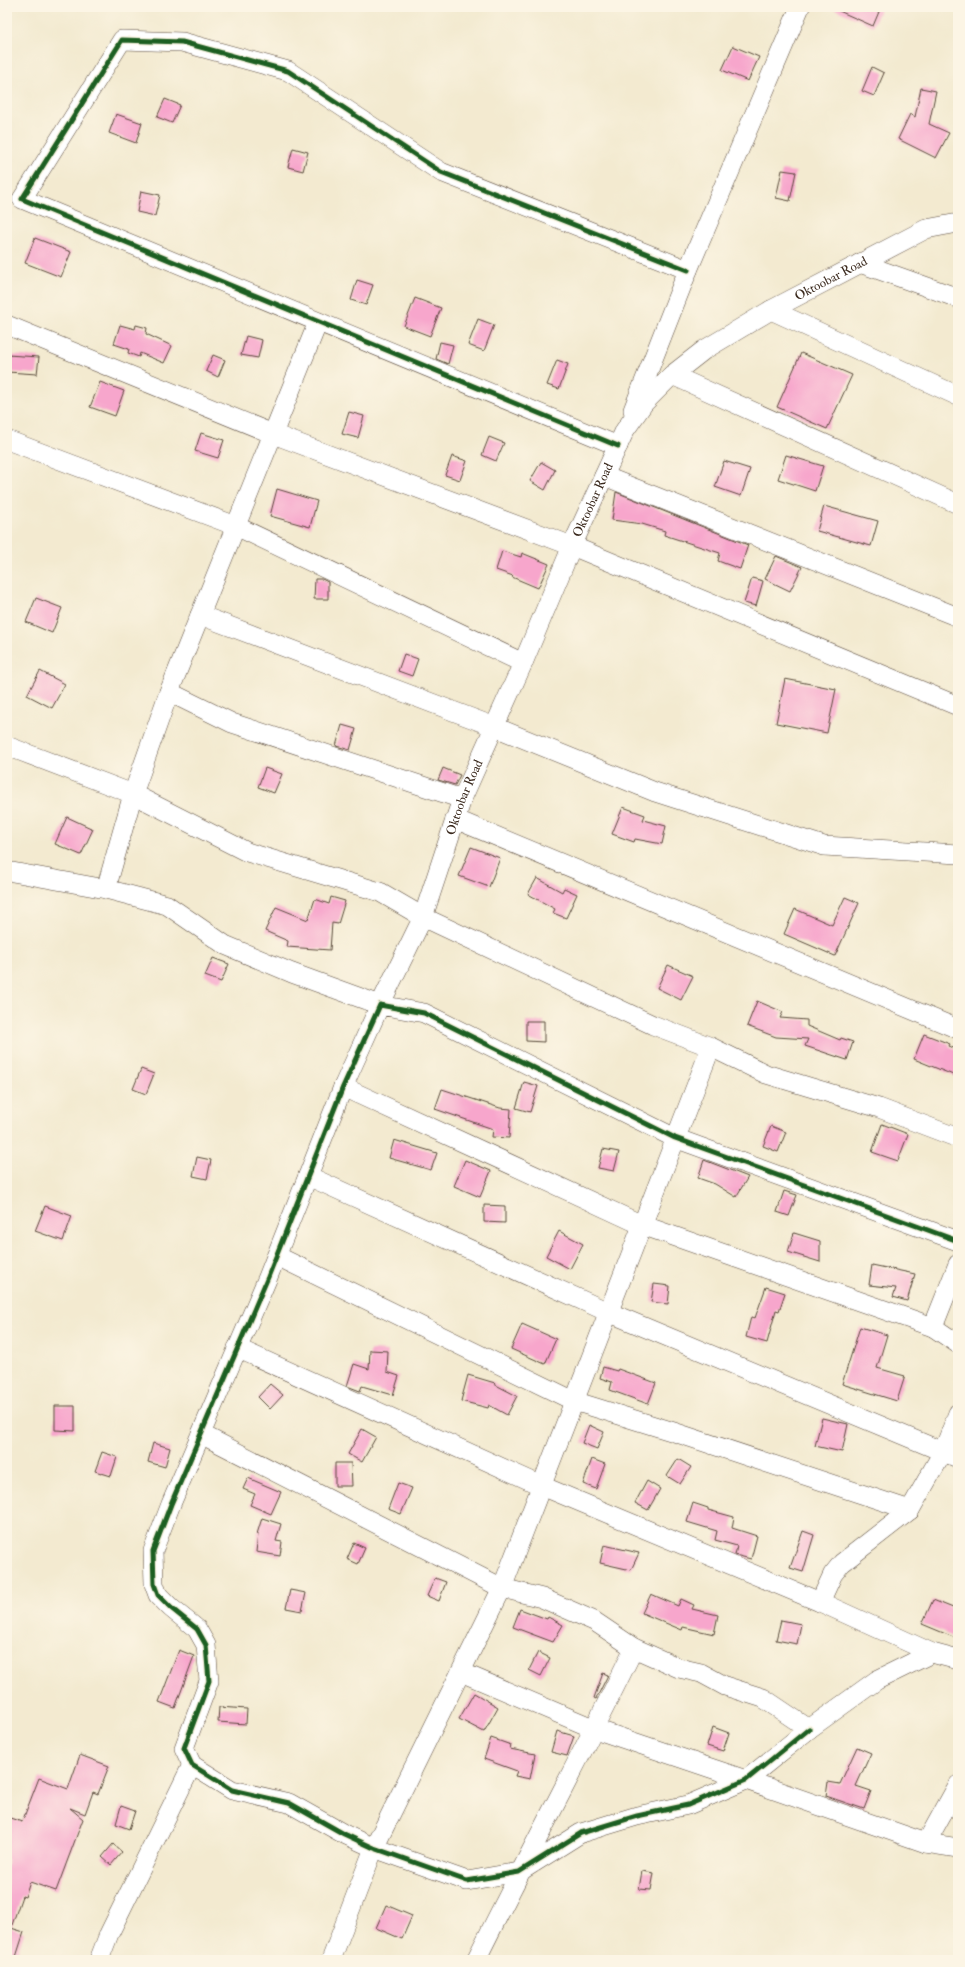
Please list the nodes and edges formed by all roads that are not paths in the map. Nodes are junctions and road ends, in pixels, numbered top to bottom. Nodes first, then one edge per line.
1 (800, 7) edge
2 (958, 223) edge
3 (860, 263) junction
4 (688, 270) junction
5 (958, 298) edge
6 (771, 310) junction
7 (318, 322) junction
8 (7, 325) edge
9 (672, 376) junction
10 (958, 396) edge
11 (273, 434) junction
12 (621, 438) junction
13 (7, 440) edge
14 (604, 476) junction
15 (958, 504) edge
16 (236, 526) junction
17 (572, 546) junction
18 (200, 615) junction
19 (958, 618) edge
20 (523, 663) junction
21 (169, 692) junction
22 (958, 706) edge
23 (495, 727) junction
24 (7, 746) edge
25 (132, 794) junction
26 (462, 799) junction
27 (455, 819) junction
28 (958, 854) edge
29 (7, 872) edge
30 (106, 889) junction
31 (423, 917) junction
32 (380, 1005) junction
33 (958, 1029) edge
34 (711, 1047) junction
35 (343, 1087) junction
36 (675, 1138) junction
37 (958, 1138) edge
38 (308, 1176) junction
39 (642, 1225) junction
40 (958, 1241) edge
41 (277, 1256) junction
42 (958, 1264) edge
43 (608, 1312) junction
44 (933, 1327) junction
45 (958, 1344) edge
46 (237, 1348) junction
47 (574, 1401) junction
48 (958, 1413) edge
49 (201, 1434) junction
50 (951, 1455) edge
51 (542, 1486) junction
52 (910, 1510) junction
53 (502, 1588) junction
54 (820, 1602) junction
55 (634, 1648) junction
56 (932, 1653) junction
57 (958, 1660) edge
58 (462, 1672) junction
59 (595, 1729) junction
60 (809, 1729) junction
61 (192, 1765) junction
62 (746, 1780) junction
63 (958, 1785) edge
64 (926, 1844) junction
65 (374, 1848) junction
66 (958, 1848) edge
67 (519, 1872) junction
68 (99, 1960) edge
69 (331, 1960) edge
70 (476, 1960) edge

1 - 4 street
2 - 3 street, Oktoobar Road
3 - 5 street
3 - 6 street, Oktoobar Road
4 - 7 street
4 - 12 street
6 - 9 street, Oktoobar Road
6 - 10 street
7 - 11 street
7 - 12 street
8 - 11 street
9 - 12 street, Oktoobar Road
9 - 15 street
11 - 16 street
11 - 17 street
12 - 14 street, Oktoobar Road
13 - 16 street
14 - 17 street, Oktoobar Road
14 - 19 street
16 - 18 street
16 - 20 street
17 - 20 street, Oktoobar Road
17 - 22 street
18 - 21 street
18 - 23 street
20 - 23 street, Oktoobar Road
21 - 25 street
21 - 26 street
23 - 26 street, Oktoobar Road
23 - 28 street
24 - 25 street
25 - 30 street
25 - 31 street
26 - 27 street, Oktoobar Road
27 - 31 street, Oktoobar Road
27 - 33 street
29 - 30 street
30 - 32 street
31 - 32 street, Oktoobar Road
31 - 34 street
32 - 35 street, Oktoobar Road
32 - 36 street
34 - 36 street
34 - 37 street
35 - 38 street, Oktoobar Road
35 - 39 street
36 - 39 street
36 - 40 street
38 - 41 street, Oktoobar Road
38 - 43 street
39 - 43 street
39 - 44 street
41 - 46 street, Oktoobar Road
41 - 47 street
42 - 44 street
43 - 47 street
43 - 50 street
44 - 45 street
46 - 49 street, Oktoobar Road
46 - 51 street
47 - 51 street
47 - 52 street
48 - 50 street
49 - 53 street
49 - 61 street, Oktoobar Road
50 - 52 street
51 - 53 street
51 - 54 street
52 - 54 street
53 - 55 street
53 - 58 street
54 - 56 street
55 - 59 street
55 - 60 street
56 - 57 street
56 - 60 street
58 - 59 street
58 - 65 street
59 - 62 street
59 - 67 street
60 - 62 street
61 - 65 street
61 - 68 street
62 - 64 street
62 - 67 street
63 - 64 street
64 - 66 street
65 - 67 street
65 - 69 street
67 - 70 street

